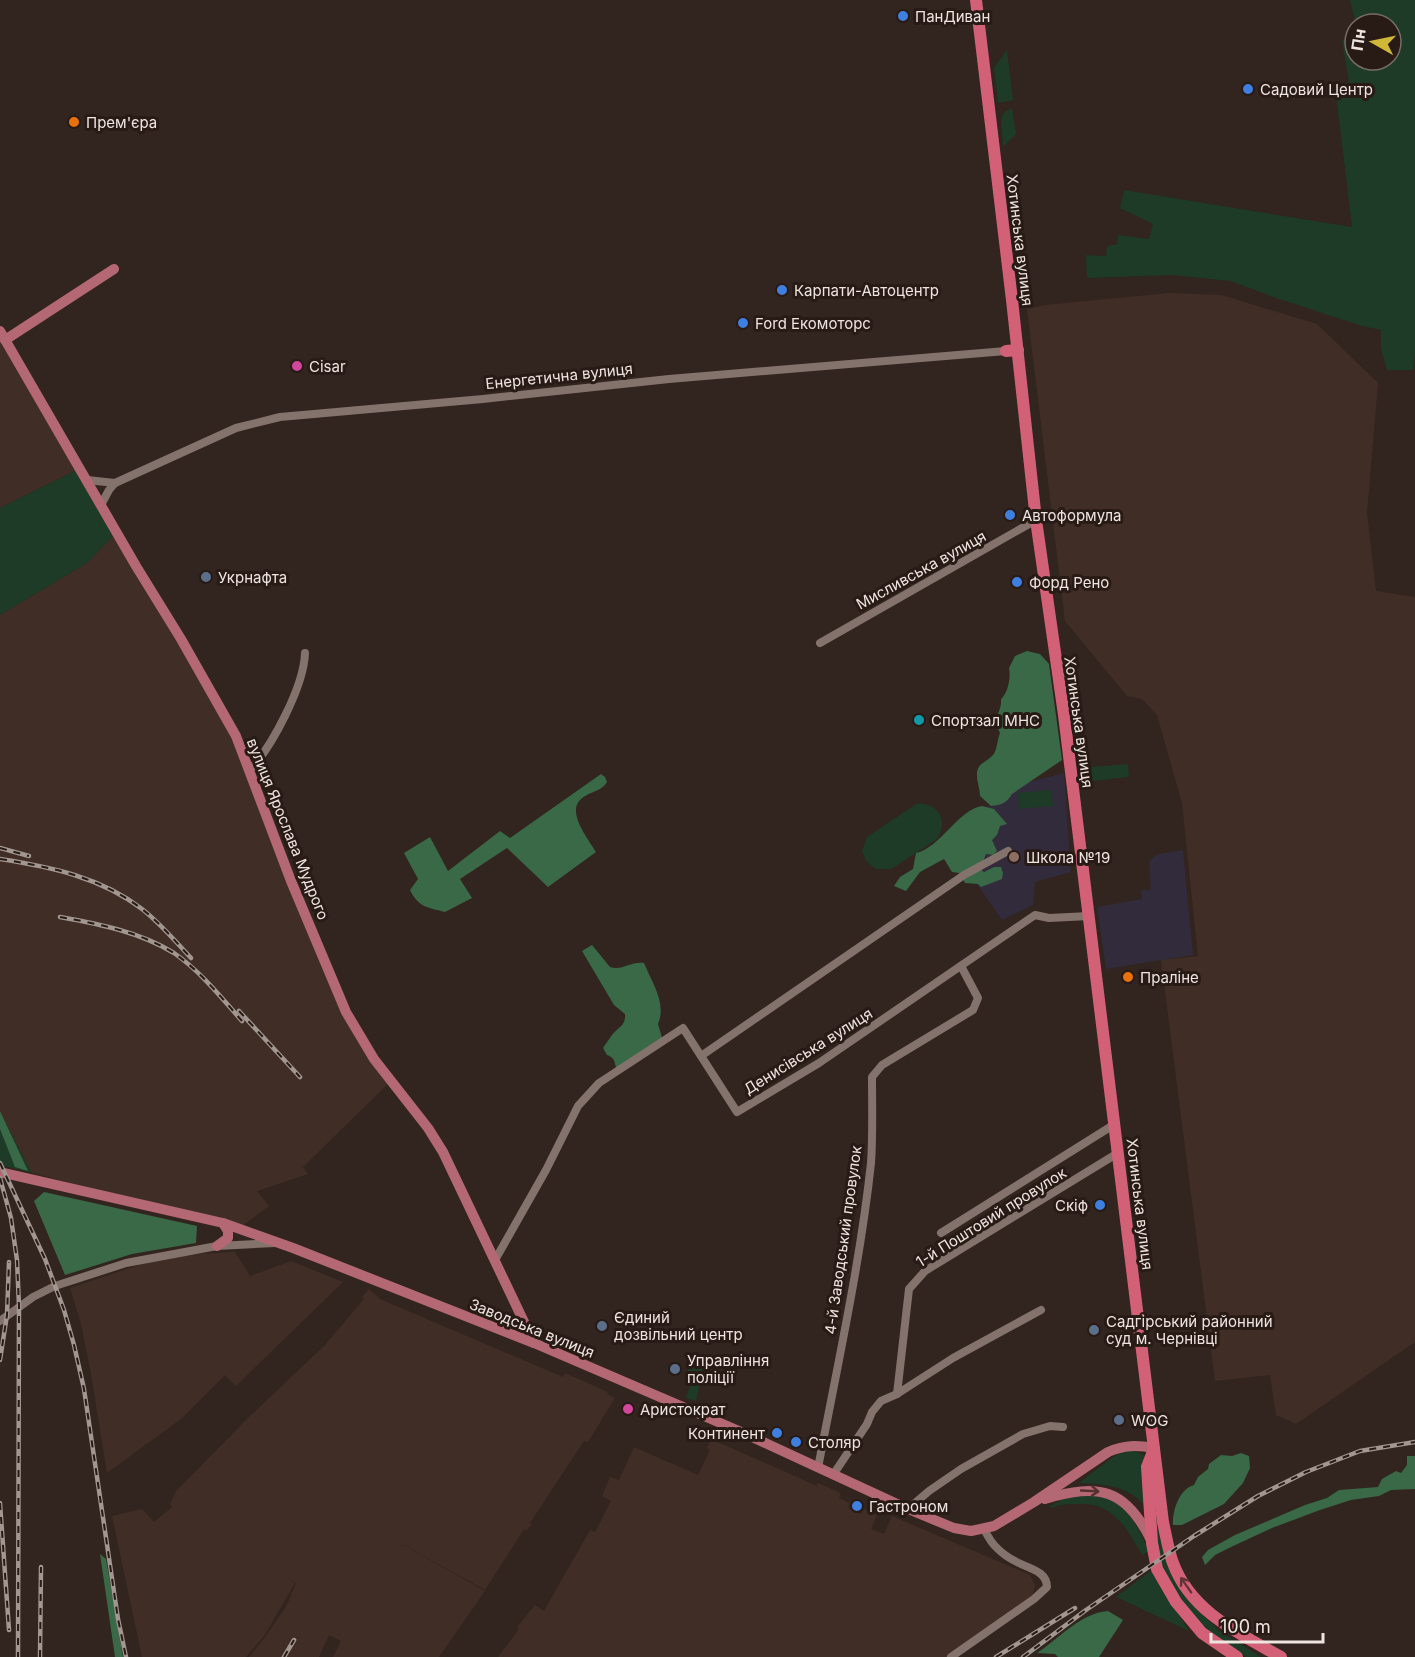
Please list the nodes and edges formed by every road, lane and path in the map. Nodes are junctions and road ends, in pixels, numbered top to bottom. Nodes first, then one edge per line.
1 (976, 0) edge
2 (114, 269) dead end
3 (3, 336) edge
4 (1012, 350) junction
5 (87, 480) junction
6 (115, 483) junction
7 (101, 505) junction
8 (1036, 520) junction
9 (820, 643) dead end
10 (305, 653) dead end
11 (249, 771) junction
12 (1008, 851) dead end
13 (1089, 916) junction
14 (961, 966) junction
15 (701, 1056) junction
16 (1115, 1124) junction
17 (1118, 1153) junction
18 (0, 1172) edge
19 (223, 1223) junction
20 (941, 1233) dead end
21 (280, 1243) junction
22 (217, 1246) junction
23 (495, 1260) junction
24 (1041, 1310) dead end
25 (0, 1321) edge
26 (534, 1343) junction
27 (897, 1394) junction
28 (1063, 1427) dead end
29 (1154, 1448) junction
30 (818, 1468) junction
31 (833, 1475) junction
32 (1034, 1502) junction
33 (908, 1509) junction
34 (984, 1529) junction
35 (1152, 1543) junction
36 (951, 1657) edge
37 (1238, 1657) edge
38 (1281, 1657) edge

1 - 4 highway, Хотинська вулиця
2 - 3 main road
3 - 5 main road, вулиця Ярослава Мудрого
4 - 6 street, Енергетична вулиця
4 - 8 highway, Хотинська вулиця
5 - 6 street
5 - 7 main road, вулиця Ярослава Мудрого
6 - 7 street
7 - 11 main road, вулиця Ярослава Мудрого
8 - 9 street, Мисливська вулиця
8 - 13 highway, Хотинська вулиця
10 - 11 street
11 - 23 main road, вулиця Ярослава Мудрого
12 - 15 street
13 - 14 street, Денисівська вулиця
13 - 16 highway, Хотинська вулиця
14 - 15 street, Денисівська вулиця
14 - 30 street, 4-й Заводський провулок
15 - 23 street, Денисівська вулиця
16 - 17 highway, Хотинська вулиця
16 - 20 street
17 - 27 street, 1-й Поштовий провулок
17 - 29 highway, Хотинська вулиця
18 - 19 main road, Заводська вулиця
19 - 21 main road, Заводська вулиця
19 - 22 main road
21 - 22 street
21 - 26 main road, Заводська вулиця
22 - 25 street
23 - 26 main road, вулиця Ярослава Мудрого
24 - 27 street
26 - 30 main road, Заводська вулиця
27 - 31 street
28 - 33 street
29 - 32 main road, Заводська вулиця
29 - 35 highway, Хотинська вулиця
38 -> 29 highway, Хотинська вулиця
30 - 31 main road, Заводська вулиця
31 - 33 main road, Заводська вулиця
32 - 34 main road, Заводська вулиця
32 -> 35 main road, Заводська вулиця
33 - 34 main road, Заводська вулиця
34 - 36 street
35 - 37 highway, Заводська вулиця

